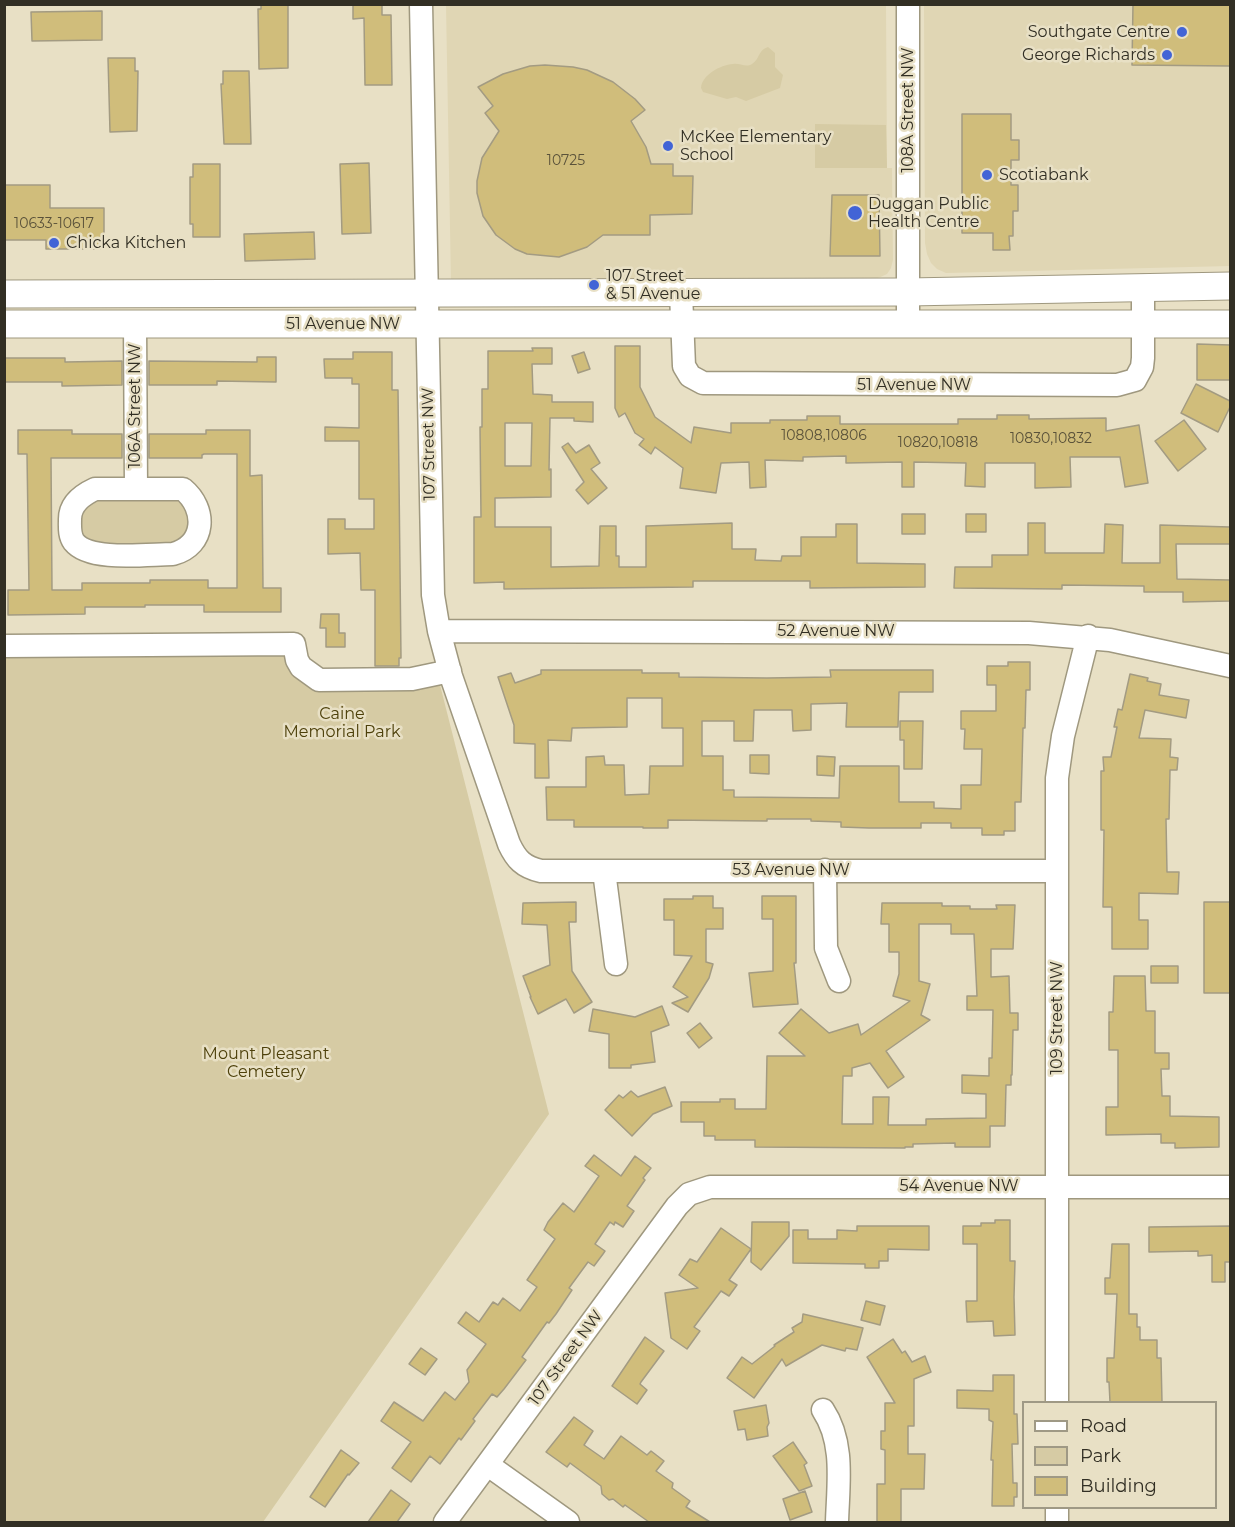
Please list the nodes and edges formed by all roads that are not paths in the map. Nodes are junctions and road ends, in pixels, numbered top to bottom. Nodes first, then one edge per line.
1 (420, 4) edge
2 (908, 4) edge
3 (1143, 286) junction
4 (1230, 286) edge
5 (681, 292) junction
6 (908, 292) junction
7 (427, 293) junction
8 (4, 294) edge
9 (4, 324) edge
10 (135, 324) junction
11 (427, 324) junction
12 (682, 324) junction
13 (908, 324) junction
14 (1143, 324) junction
15 (1230, 324) edge
16 (136, 489) junction
17 (439, 631) junction
18 (1088, 636) junction
19 (4, 646) edge
20 (1230, 666) edge
21 (450, 671) junction
22 (525, 867) joint
23 (825, 870) junction
24 (603, 871) junction
25 (1057, 871) junction
26 (616, 964) dead end
27 (839, 981) dead end
28 (1057, 1186) junction
29 (1230, 1187) edge
30 (689, 1194) joint
31 (1057, 1401) edge
32 (823, 1410) dead end
33 (488, 1465) junction
34 (445, 1522) edge
35 (568, 1522) edge
36 (837, 1522) edge

1 - 7 street, 107 Street NW
2 - 6 street, 108A Street NW
3 - 4 main road, 51 Avenue NW
3 - 6 main road, 51 Avenue NW
3 - 14 street, 51 Avenue NW
5 - 6 main road, 51 Avenue NW
5 - 7 main road, 51 Avenue NW
5 - 12 street, 51 Avenue NW
6 - 13 street, 108A Street NW
7 - 8 main road, 51 Avenue NW
7 - 11 street, 107 Street NW
9 - 10 main road, 51 Avenue NW
10 - 11 main road, 51 Avenue NW
10 - 16 street, 106A Street NW
11 - 12 main road, 51 Avenue NW
11 - 17 street, 107 Street NW
12 - 13 main road, 51 Avenue NW
12 - 14 street, 51 Avenue NW
13 - 14 main road, 51 Avenue NW
14 - 15 main road, 51 Avenue NW
16 - 16 street, 106A Street NW
17 - 18 street, 52 Avenue NW
17 - 21 street, 107 Street NW
18 - 20 street, 52 Avenue NW
18 - 25 street, 109 Street NW
19 - 21 street
21 - 22 street, 107 Street NW
22 - 24 street, 53 Avenue NW
23 - 24 street, 53 Avenue NW
23 - 25 street, 53 Avenue NW
23 - 27 street
24 - 26 street
25 - 28 street, 109 Street NW
28 - 29 street, 54 Avenue NW
28 - 30 street, 54 Avenue NW
28 - 31 street, 109 Street NW
30 - 33 street, 107 Street NW
32 - 36 street
33 - 34 street, 107 Street NW
33 - 35 street

